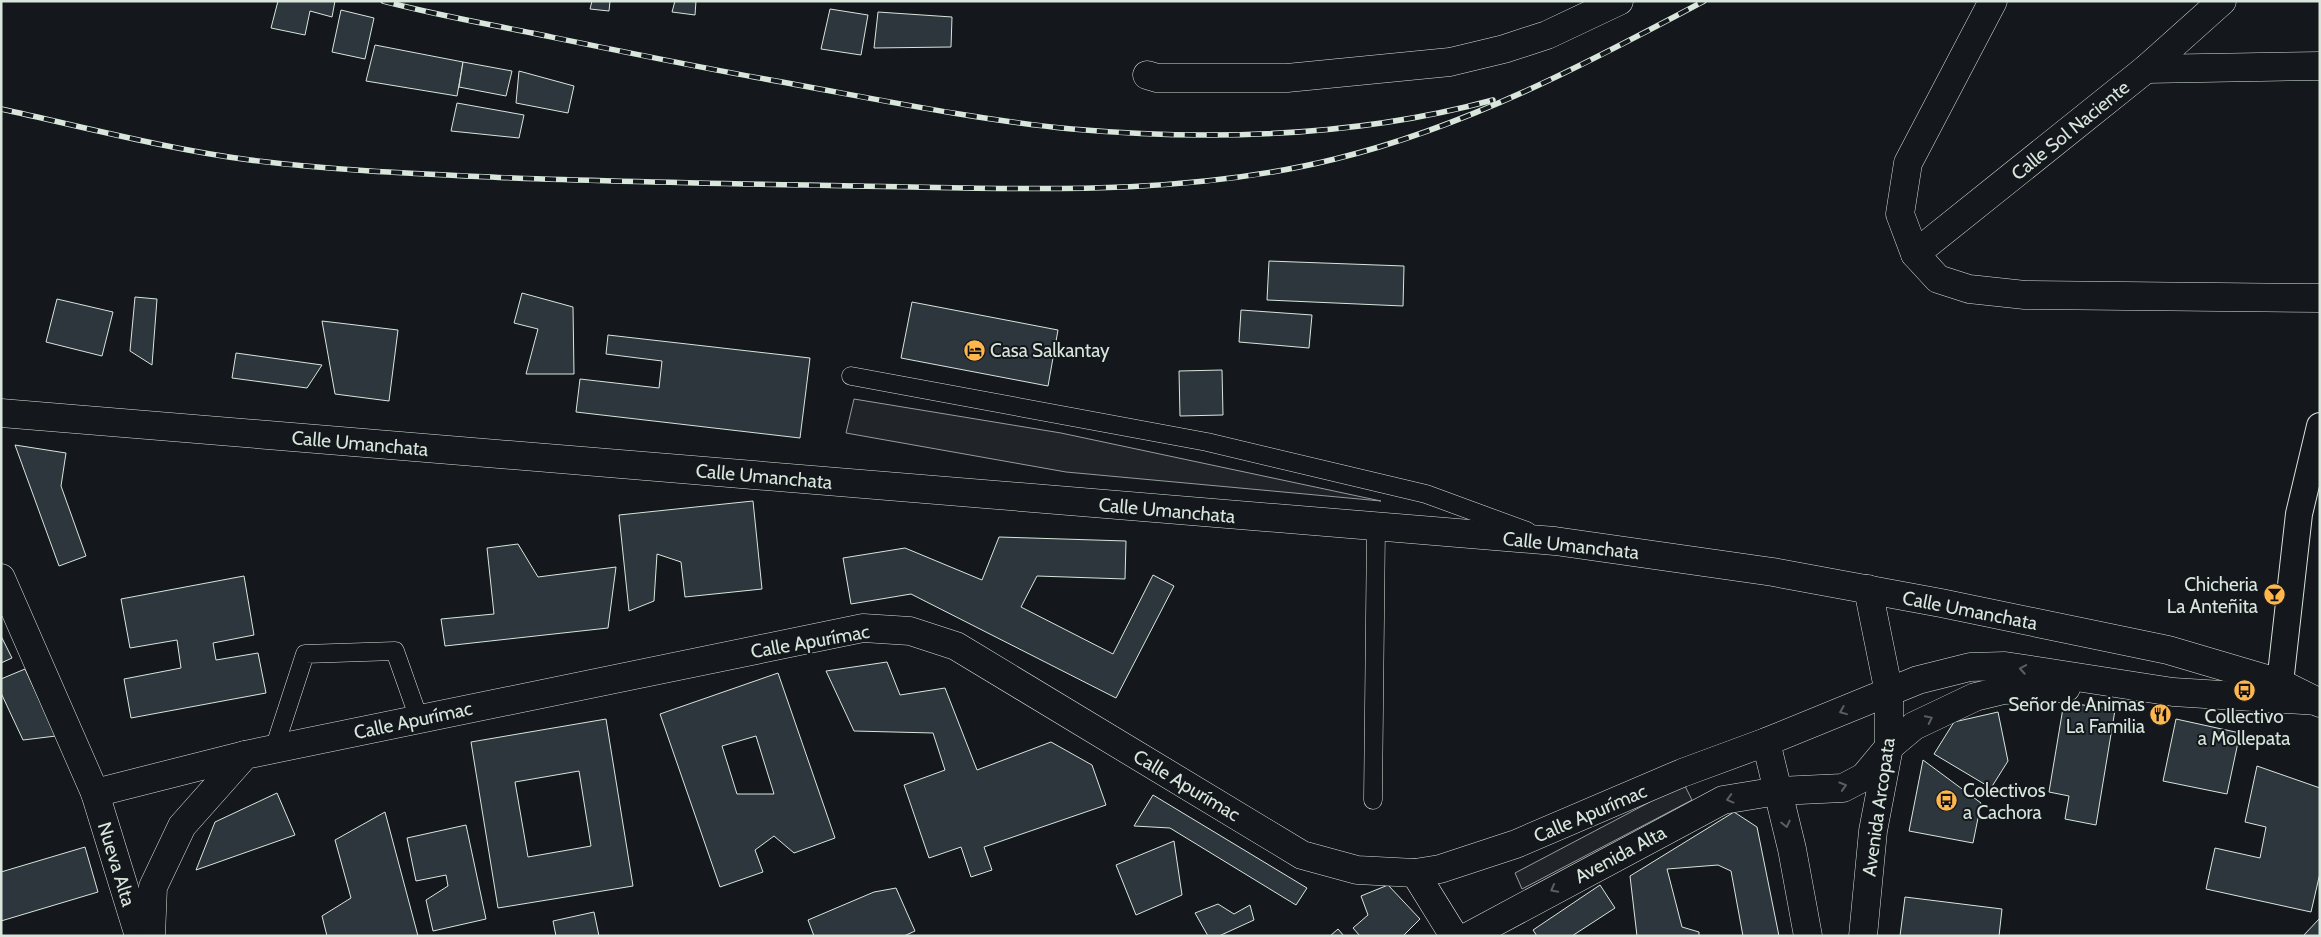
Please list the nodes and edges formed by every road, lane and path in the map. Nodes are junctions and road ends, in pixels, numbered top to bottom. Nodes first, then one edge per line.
1 (1619, 1) edge
2 (1993, 1) edge
3 (2222, 1) edge
4 (2320, 66) edge
5 (2146, 69) junction
6 (1147, 75) dead end
7 (1915, 254) junction
8 (2320, 298) edge
9 (851, 376) dead end
10 (1, 413) edge
11 (2320, 426) edge
12 (1376, 527) junction
13 (1555, 542) junction
14 (1868, 590) junction
15 (4, 594) edge
16 (2280, 683) junction
17 (2123, 685) junction
18 (1889, 693) junction
19 (2319, 702) edge
20 (419, 719) junction
21 (1766, 742) junction
22 (1889, 747) junction
23 (274, 749) junction
24 (245, 755) junction
25 (1778, 790) junction
26 (95, 793) junction
27 (1373, 800) dead end
28 (1415, 873) junction
29 (139, 936) edge
30 (151, 936) edge
31 (1454, 936) edge
32 (1469, 936) edge
33 (1808, 936) edge
34 (1863, 936) edge

1 - 6 street
2 - 7 street
3 - 5 street, Calle Sol Naciente
4 - 5 street
5 - 7 street, Calle Sol Naciente
7 - 8 street
9 - 13 lane
10 - 12 street, Calle Umanchata
11 - 16 street
12 - 13 street, Calle Umanchata
12 - 27 lane
13 - 14 street, Calle Umanchata
14 - 16 street, Calle Umanchata
14 - 18 street, Avenida Arcopata
15 - 26 street, Nueva Alta
16 - 19 street, Calle Umanchata
17 -> 18 street, Calle Apurímac
17 - 19 street, Calle Apurímac
22 -> 17 street, Calle Apurímac
18 -> 21 street, Calle Apurímac
18 - 22 street, Avenida Arcopata
20 - 23 street, Calle Apurímac
20 - 23 lane
20 - 28 street, Calle Apurímac
21 - 25 street
21 - 28 street, Calle Apurímac
25 -> 22 street, Avenida Alta
22 - 34 street, Avenida Arcopata
23 - 24 street, Calle Apurímac
24 - 26 street, Calle Apurímac
24 - 30 street
25 -> 32 street, Avenida Alta
25 -> 33 street
26 - 29 street, Nueva Alta
28 - 31 street

